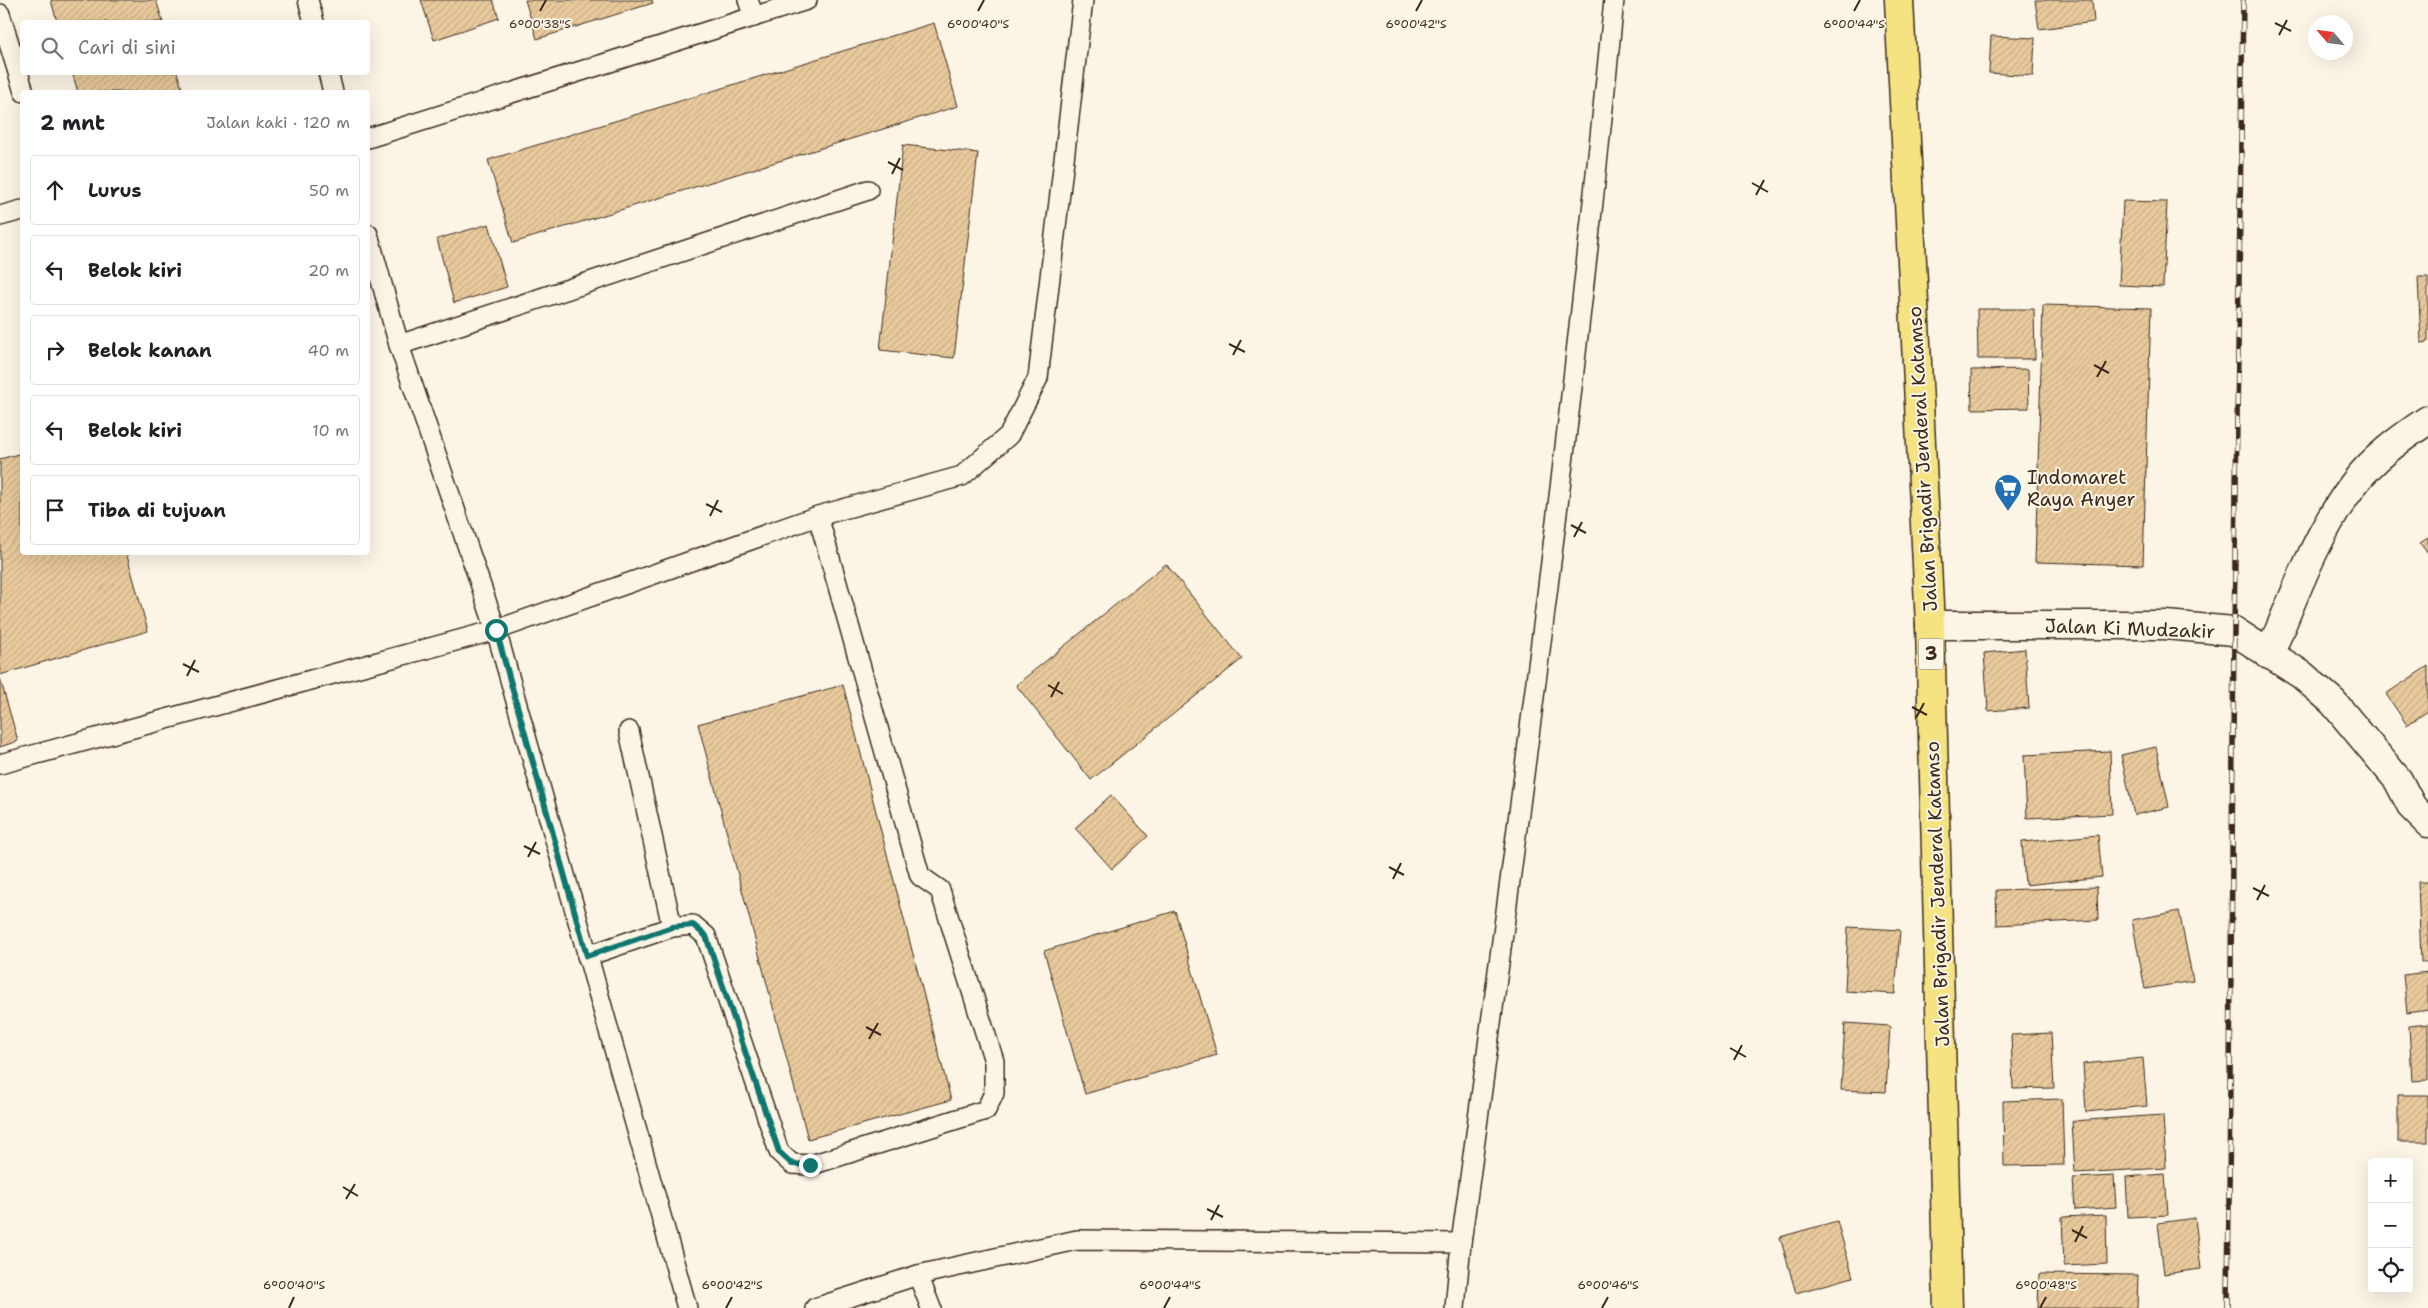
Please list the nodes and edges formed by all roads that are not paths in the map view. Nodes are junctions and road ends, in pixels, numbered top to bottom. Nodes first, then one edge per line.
1 (308, 0) edge
2 (807, 0) edge
3 (1083, 0) edge
4 (1614, 0) edge
5 (1899, 0) edge
6 (751, 8) edge
7 (0, 14) edge
8 (313, 20) edge
9 (329, 75) edge
10 (23, 90) edge
11 (332, 90) edge
12 (370, 137) edge
13 (868, 190) dead end
14 (20, 211) edge
15 (0, 216) edge
16 (370, 241) edge
17 (399, 345) junction
18 (2428, 420) edge
19 (818, 516) junction
20 (1930, 625) junction
21 (496, 630) junction
22 (2269, 655) junction
23 (629, 731) dead end
24 (0, 764) edge
25 (2428, 823) edge
26 (672, 927) junction
27 (587, 956) junction
28 (1461, 1243) junction
29 (918, 1275) junction
30 (687, 1308) edge
31 (815, 1308) edge
32 (931, 1308) edge
33 (1455, 1308) edge
34 (1948, 1308) edge

1 - 8 lane
2 - 6 lane
3 - 19 lane
4 - 28 lane
5 - 20 highway, Jalan Brigadir Jenderal Katamso / 3
6 - 12 lane
7 - 10 lane
9 - 11 lane
13 - 17 lane
14 - 15 lane
16 - 17 lane
17 - 21 lane
18 - 22 street
19 - 21 lane
19 - 26 lane
20 - 22 street, Jalan Ki Mudzakir
20 - 34 highway, Jalan Brigadir Jenderal Katamso / 3
21 - 24 lane
21 - 27 lane
22 - 25 street, Jalan Ki Mudzakir
23 - 26 lane
26 - 27 lane
27 - 30 lane
28 - 29 lane
28 - 33 lane
29 - 31 lane
29 - 32 lane

